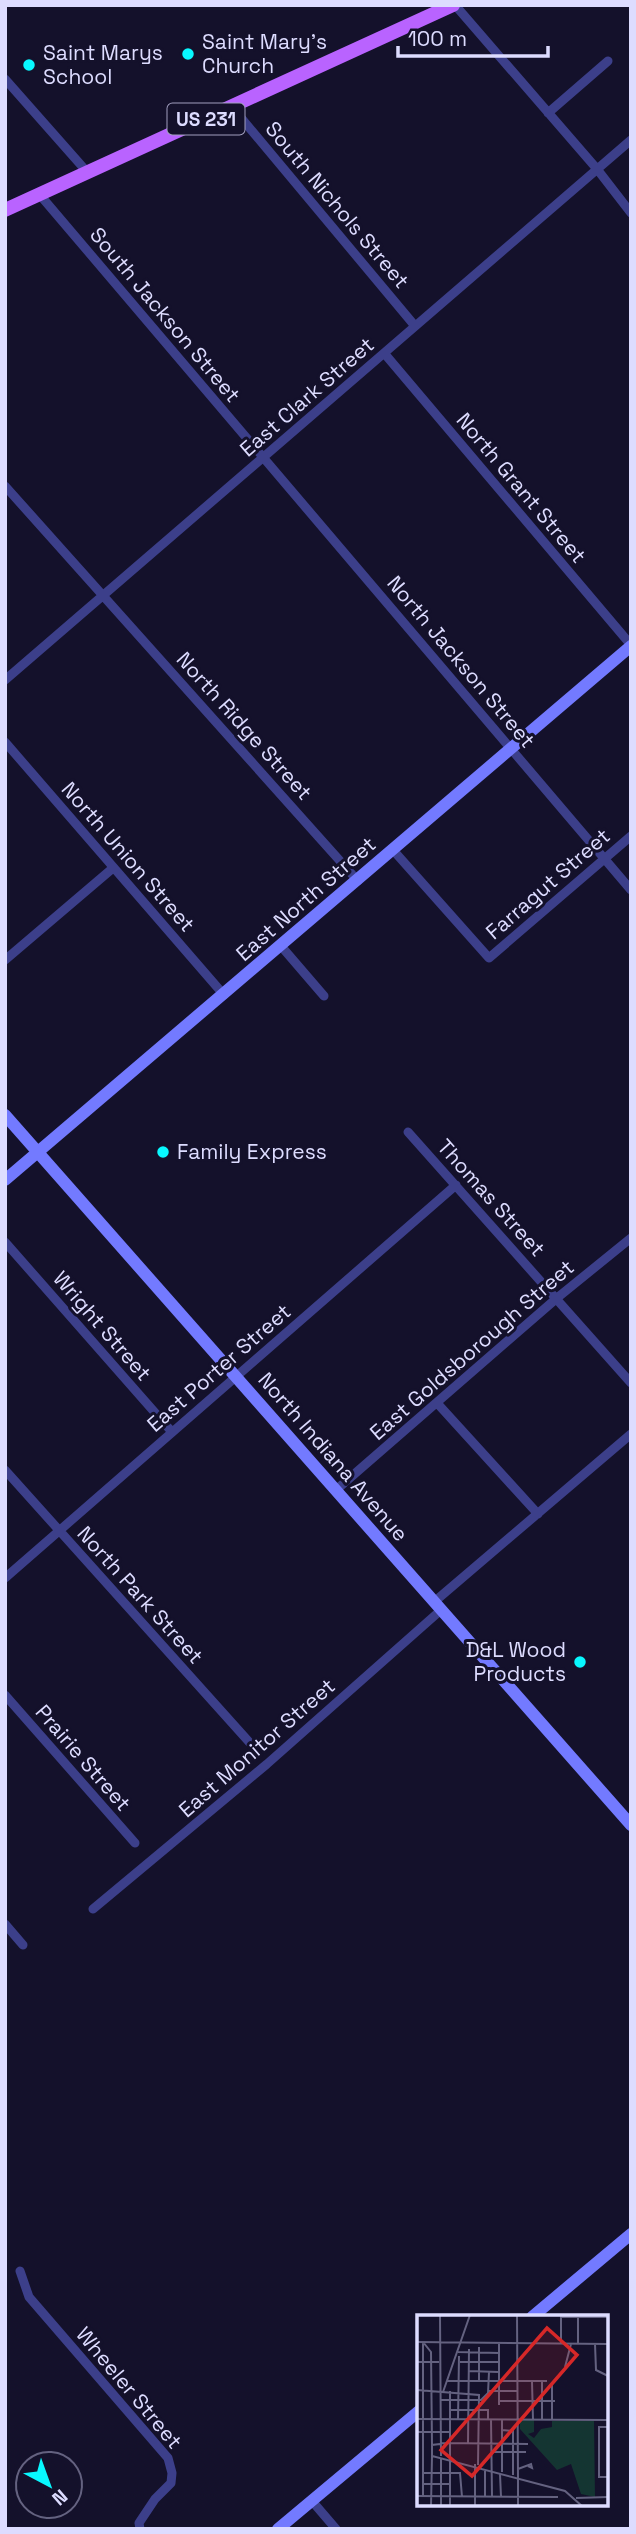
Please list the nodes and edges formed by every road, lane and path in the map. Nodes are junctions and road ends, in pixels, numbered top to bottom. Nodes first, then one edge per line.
1 (454, 5) edge
2 (608, 61) dead end
3 (5, 79) edge
4 (232, 107) junction
5 (548, 113) junction
6 (631, 140) edge
7 (597, 169) junction
8 (88, 173) junction
9 (40, 195) junction
10 (5, 210) edge
11 (631, 213) edge
12 (415, 326) junction
13 (384, 353) junction
14 (263, 457) junction
15 (7, 491) edge
16 (104, 595) junction
17 (631, 646) edge
18 (5, 680) edge
19 (5, 742) edge
20 (511, 748) junction
21 (631, 836) edge
22 (393, 850) junction
23 (604, 859) junction
24 (113, 868) junction
25 (358, 881) junction
26 (631, 890) edge
27 (281, 946) junction
28 (5, 960) edge
29 (224, 995) junction
30 (324, 996) dead end
31 (5, 1115) edge
32 (408, 1132) dead end
33 (38, 1152) junction
34 (5, 1180) edge
35 (456, 1185) junction
36 (631, 1238) edge
37 (5, 1242) edge
38 (557, 1298) junction
39 (236, 1376) junction
40 (631, 1383) edge
41 (438, 1403) junction
42 (172, 1432) junction
43 (631, 1434) edge
44 (5, 1470) edge
45 (336, 1490) junction
46 (538, 1514) junction
47 (58, 1531) junction
48 (5, 1578) edge
49 (438, 1606) junction
50 (5, 1695) edge
51 (250, 1743) dead end
52 (631, 1825) edge
53 (135, 1843) dead end
54 (93, 1909) dead end
55 (5, 1924) edge
56 (23, 1945) dead end
57 (631, 2234) edge
58 (20, 2271) dead end
59 (534, 2315) edge
60 (417, 2413) edge
61 (312, 2501) junction
62 (140, 2529) edge
63 (278, 2529) edge
64 (336, 2529) edge

1 - 4 main road, US 231
1 - 5 street
2 - 5 street
3 - 8 street
4 - 8 main road, US 231
4 - 12 street, South Nichols Street
5 - 7 street
6 - 7 street, East Clark Street
7 - 11 street
7 - 12 street, East Clark Street
8 - 9 main road, US 231
9 - 10 main road, US 231
9 - 14 street, South Jackson Street
12 - 13 street, East Clark Street
13 - 14 street, East Clark Street
13 - 17 street, North Grant Street
14 - 16 street, East Clark Street
14 - 20 street, North Jackson Street
15 - 16 street, North Ridge Street
16 - 18 street, East Clark Street
16 - 25 street, North Ridge Street
17 - 20 street, East North Street
19 - 24 street, North Union Street
20 - 22 street, East North Street
20 - 23 street, North Jackson Street
21 - 23 street, Farragut Street
22 - 23 street, Farragut Street
22 - 25 street, East North Street
23 - 26 street, North Jackson Street
24 - 28 street
24 - 29 street, North Union Street
25 - 27 street, East North Street
27 - 29 street, East North Street
27 - 30 street
29 - 33 street, East North Street
31 - 33 street, North Indiana Avenue
32 - 35 street, Thomas Street
33 - 34 street, East North Street
33 - 39 street, North Indiana Avenue
35 - 38 street, Thomas Street
35 - 39 street, East Porter Street
36 - 38 street, East Goldsborough Street
37 - 42 street, Wright Street
38 - 40 street, Thomas Street
38 - 41 street, East Goldsborough Street
39 - 42 street, East Porter Street
39 - 45 street, North Indiana Avenue
41 - 45 street, East Goldsborough Street
41 - 46 street
42 - 47 street, East Porter Street
43 - 46 street, East Monitor Street
44 - 47 street, North Park Street
45 - 49 street, North Indiana Avenue
46 - 49 street, East Monitor Street
47 - 48 street, East Porter Street
47 - 51 street, North Park Street
49 - 52 street, North Indiana Avenue
49 - 54 street, East Monitor Street
50 - 53 street, Prairie Street
55 - 56 street
57 - 59 street
58 - 62 street, Wheeler Street
60 - 61 street
61 - 63 street
61 - 64 street

